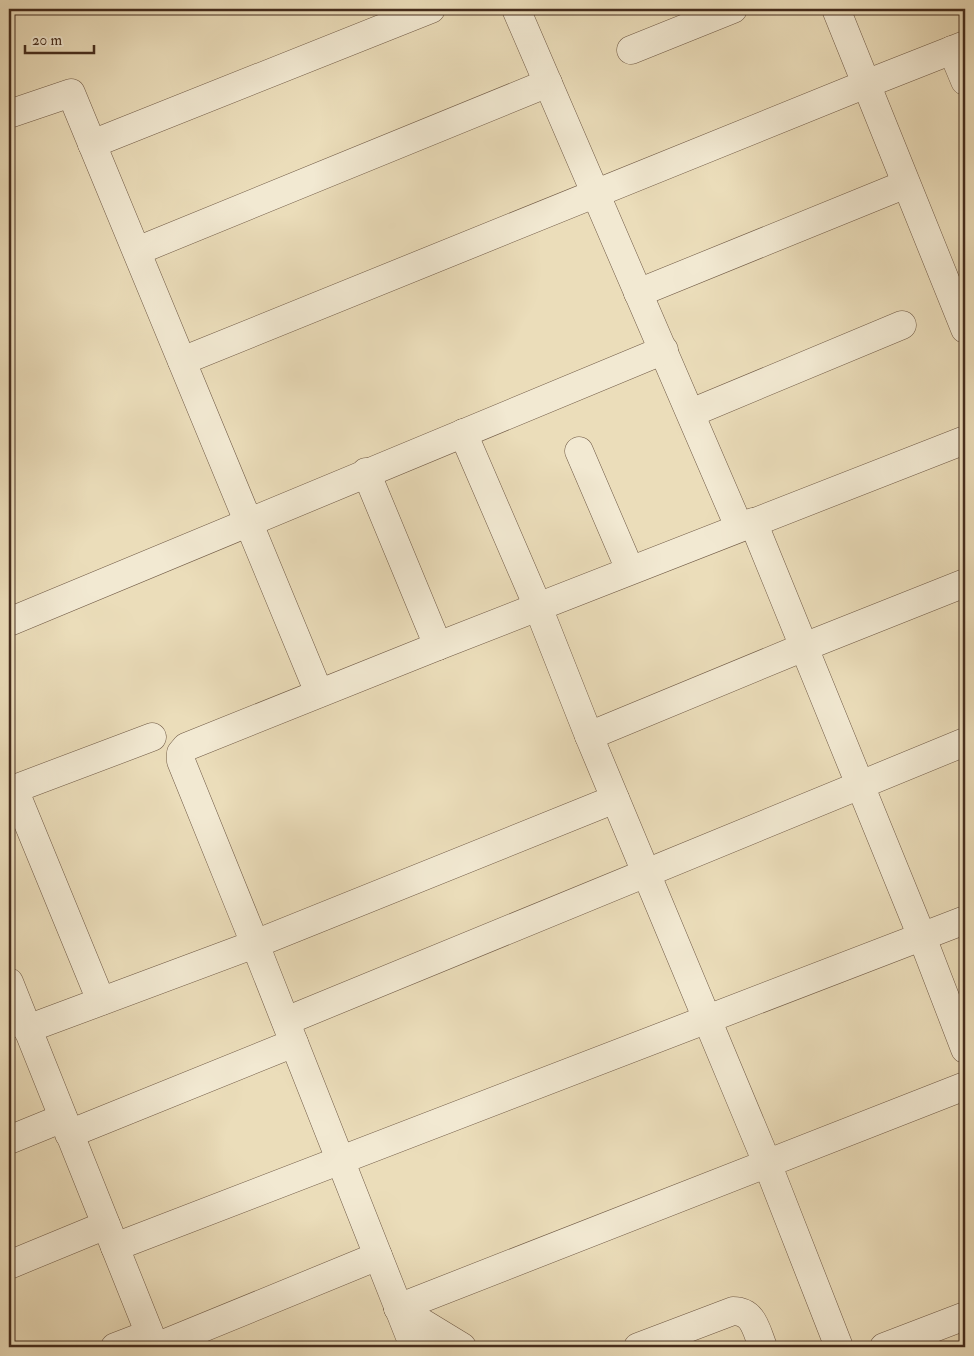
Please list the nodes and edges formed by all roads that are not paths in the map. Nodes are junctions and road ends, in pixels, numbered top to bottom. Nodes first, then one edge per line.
1 (431, 9) edge
2 (516, 9) edge
3 (733, 9) edge
4 (836, 9) edge
5 (959, 48) edge
6 (631, 50) dead end
7 (965, 81) edge
8 (548, 83) junction
9 (866, 84) junction
10 (9, 114) edge
11 (92, 144) junction
12 (906, 184) junction
13 (594, 194) junction
14 (137, 251) junction
15 (638, 294) junction
16 (902, 325) dead end
17 (965, 329) edge
18 (664, 350) junction
19 (182, 360) junction
20 (691, 414) junction
21 (463, 433) junction
22 (965, 440) edge
23 (579, 451) dead end
24 (366, 472) junction
25 (249, 521) junction
26 (746, 524) junction
27 (630, 570) junction
28 (965, 583) edge
29 (538, 607) junction
30 (9, 622) edge
31 (438, 646) junction
32 (804, 646) junction
33 (319, 694) junction
34 (589, 736) junction
35 (152, 737) dead end
36 (965, 742) edge
37 (859, 786) junction
38 (11, 790) edge
39 (615, 799) junction
40 (646, 873) junction
41 (965, 920) edge
42 (922, 937) junction
43 (255, 944) junction
44 (9, 982) edge
45 (101, 1001) junction
46 (707, 1020) junction
47 (19, 1021) edge
48 (290, 1032) junction
49 (965, 1049) edge
50 (965, 1086) edge
51 (66, 1126) junction
52 (9, 1140) edge
53 (340, 1160) junction
54 (767, 1163) junction
55 (110, 1236) junction
56 (378, 1256) junction
57 (9, 1265) edge
58 (398, 1308) junction
59 (965, 1316) edge
60 (153, 1343) edge
61 (116, 1347) edge
62 (414, 1347) edge
63 (462, 1347) edge
64 (638, 1347) edge
65 (763, 1347) edge
66 (839, 1347) edge
67 (884, 1347) edge

1 - 11 street
2 - 8 street
3 - 6 street
4 - 9 street
5 - 7 street
5 - 9 street
8 - 13 street
8 - 14 street
9 - 12 street
9 - 13 street
10 - 11 street
11 - 14 street
12 - 15 street
12 - 17 street
13 - 15 street
13 - 19 street
14 - 19 street
15 - 18 street
16 - 20 street
18 - 20 street
18 - 21 street
19 - 25 street
20 - 26 street
21 - 24 street
21 - 29 street
22 - 26 street
23 - 27 street
24 - 25 street
24 - 31 street
25 - 30 street
25 - 33 street
26 - 27 street
26 - 32 street
27 - 29 street
28 - 32 street
29 - 31 street
29 - 34 street
31 - 33 street
32 - 34 street
32 - 37 street
33 - 43 street
34 - 39 street
35 - 38 street
36 - 37 street
37 - 40 street
37 - 42 street
38 - 45 street
39 - 40 street
39 - 43 street
40 - 46 street
40 - 48 street
41 - 42 street
42 - 46 street
42 - 49 street
43 - 45 street
43 - 48 street
44 - 47 street
45 - 47 street
46 - 53 street
46 - 54 street
47 - 51 street
48 - 51 street
48 - 53 street
50 - 54 street
51 - 52 street
51 - 55 street
53 - 55 street
53 - 56 street
54 - 58 street
54 - 66 street
55 - 57 street
55 - 60 street
56 - 58 street
56 - 60 street
58 - 62 street
58 - 63 street
59 - 67 street
60 - 61 street
64 - 65 street

